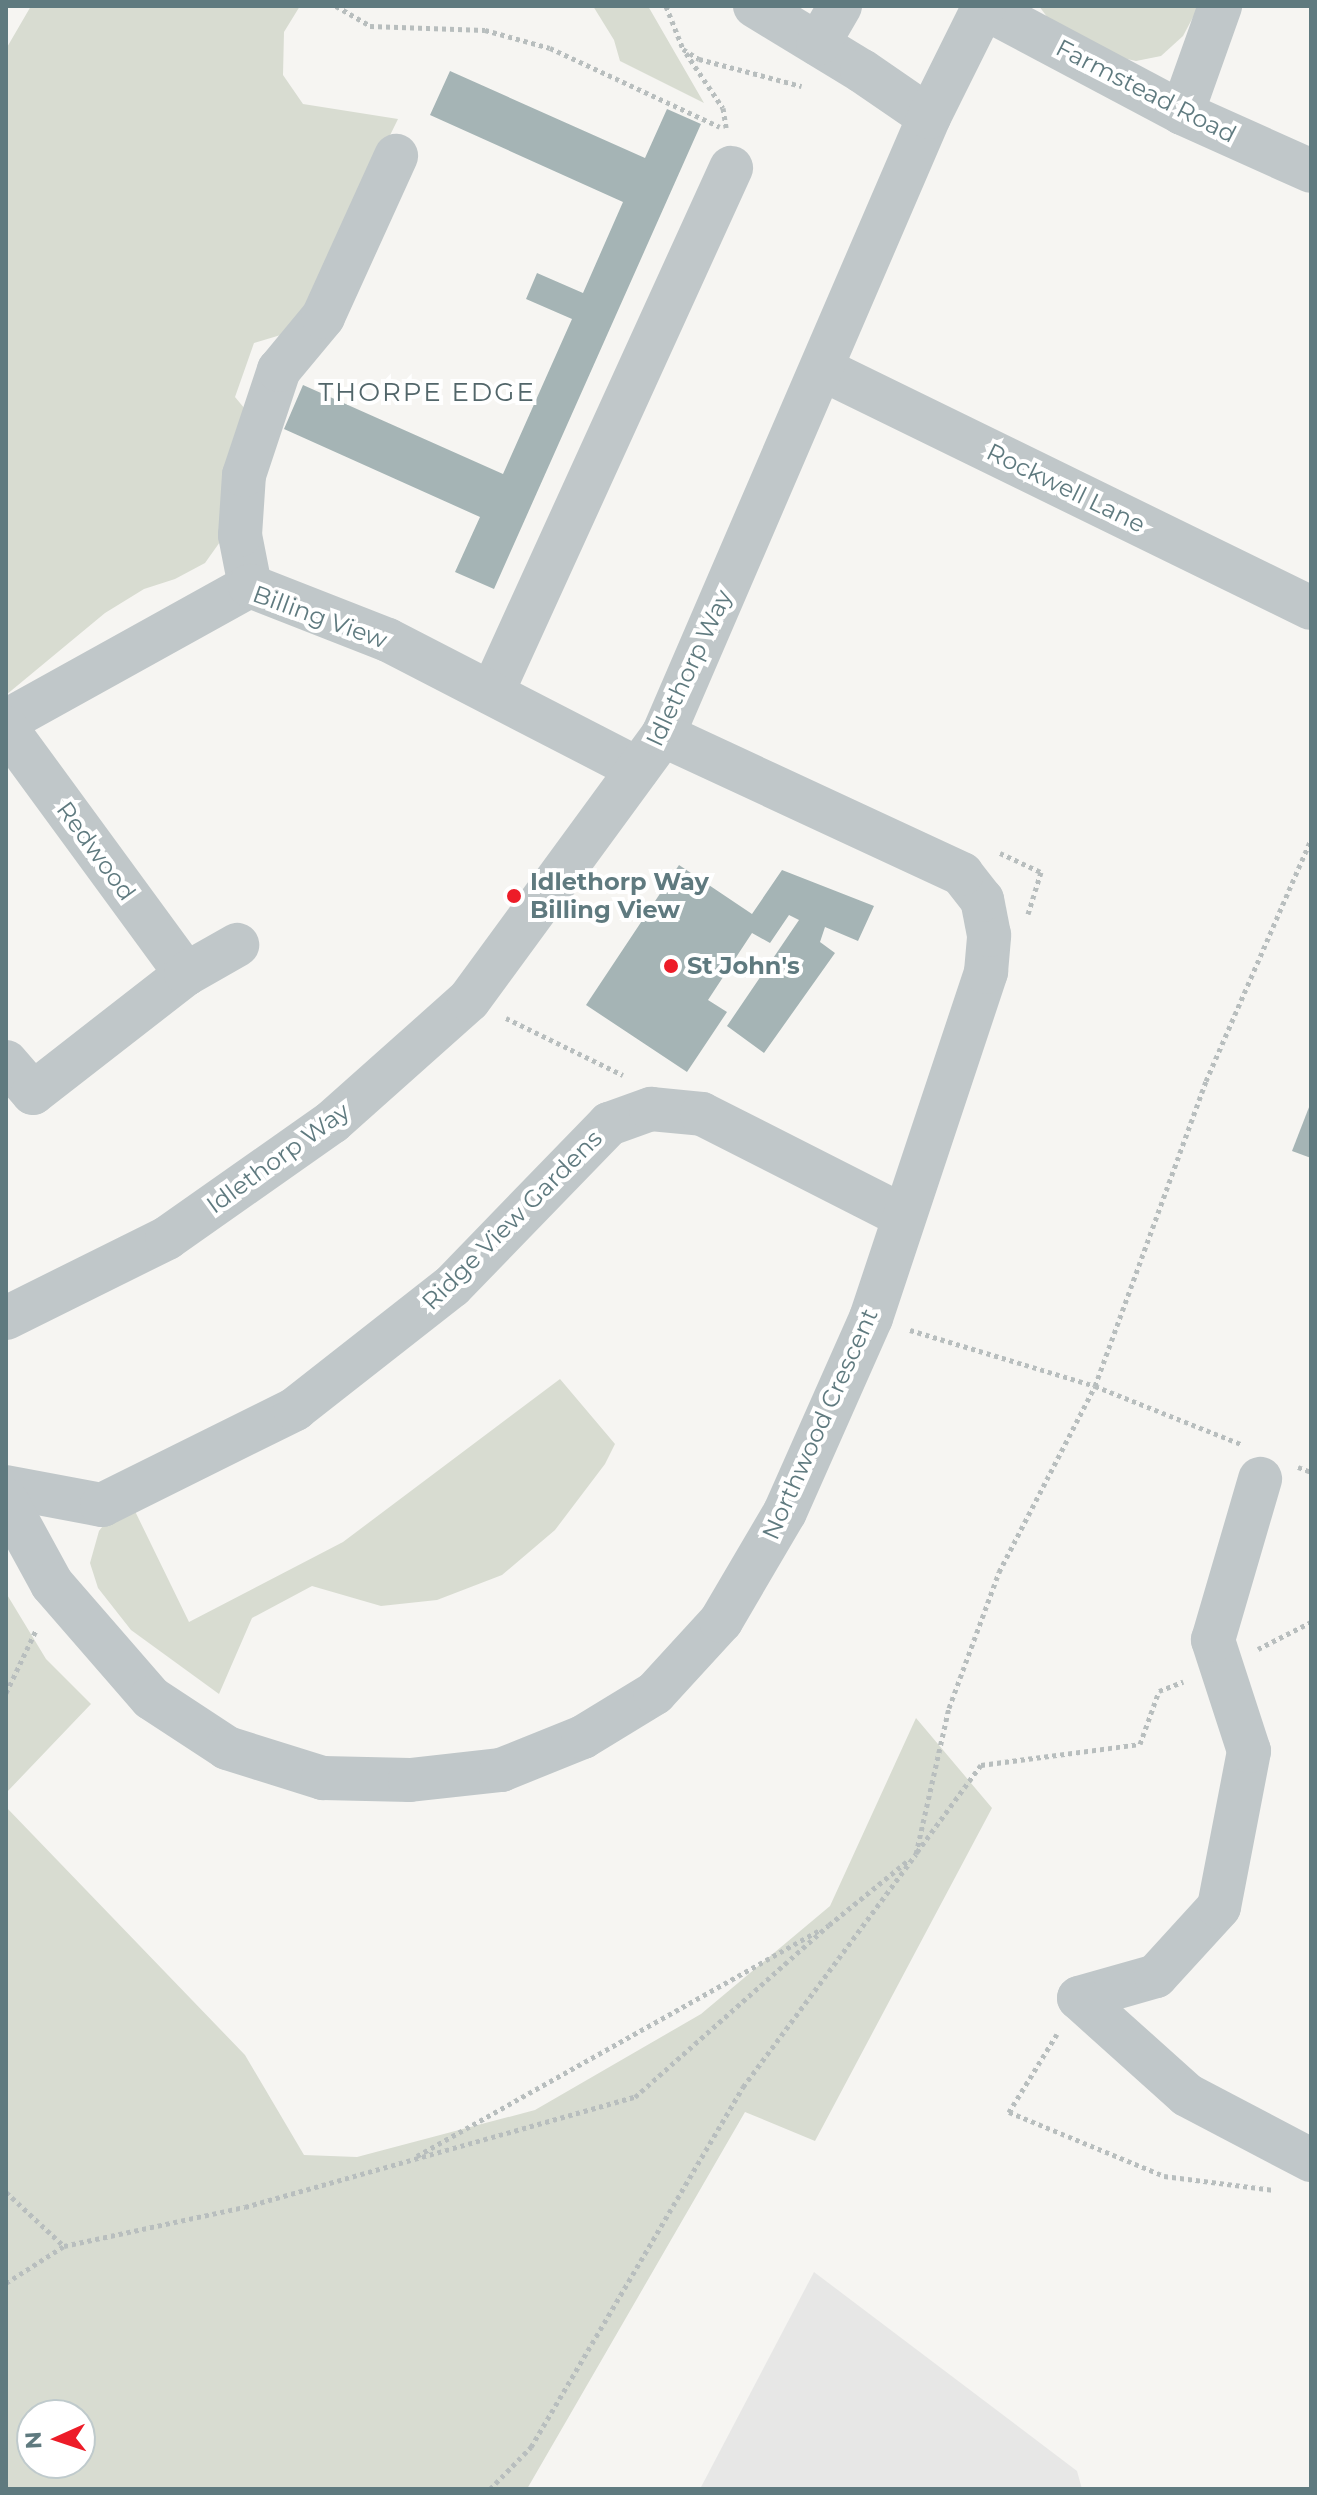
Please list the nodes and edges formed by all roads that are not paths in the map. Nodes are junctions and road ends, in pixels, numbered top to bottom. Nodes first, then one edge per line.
1 (755, 6) edge
2 (840, 6) edge
3 (984, 6) edge
4 (1220, 6) edge
5 (818, 44) junction
6 (1182, 113) junction
7 (929, 117) junction
8 (728, 148) road end
9 (396, 156) dead end
10 (1311, 171) edge
11 (822, 369) junction
12 (250, 586) junction
13 (1311, 608) edge
14 (492, 693) junction
15 (6, 721) edge
16 (6, 728) edge
17 (650, 752) junction
18 (237, 945) dead end
19 (186, 974) junction
20 (6, 1062) edge
21 (903, 1216) junction
22 (6, 1318) edge
23 (1270, 1465) road end
24 (6, 1487) edge
25 (6, 1500) edge
26 (1296, 2176) edge

1 - 5 street
2 - 5 street
3 - 6 street, Farmstead Road
3 - 7 street, Idlethorp Way
4 - 6 street
5 - 7 street
6 - 10 street, Farmstead Road
7 - 11 street, Idlethorp Way
8 - 14 street
9 - 12 street
11 - 13 street, Rockwell Lane
11 - 17 street, Idlethorp Way
12 - 14 street, Billing View
12 - 15 street, Billing View
14 - 17 street, Billing View
16 - 19 street, Redwood
17 - 21 street, Northwood Crescent
17 - 22 street, Idlethorp Way
18 - 19 street
19 - 20 street
21 - 24 street, Ridge View Gardens
21 - 25 street, Northwood Crescent
23 - 26 street

